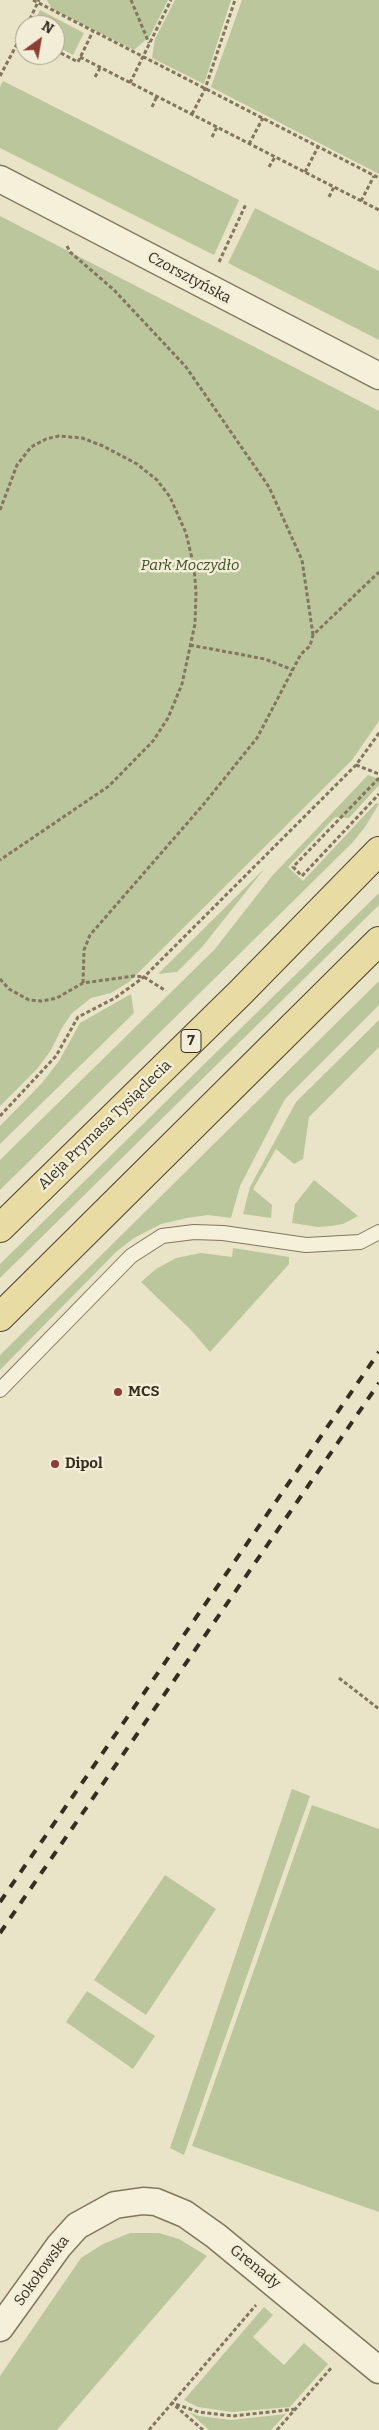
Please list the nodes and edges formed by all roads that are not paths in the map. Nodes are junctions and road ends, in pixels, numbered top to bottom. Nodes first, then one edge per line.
1 (0, 180) edge
2 (379, 376) edge
3 (379, 851) edge
4 (379, 941) edge
5 (0, 1228) edge
6 (379, 1232) edge
7 (0, 1317) edge
8 (0, 1390) edge
9 (115, 2205) joint
10 (0, 2328) edge
11 (379, 2370) edge

1 - 2 street, Czorsztyńska
3 - 5 main road, Aleja Prymasa Tysiąclecia / 7
4 - 7 main road
6 - 8 lane
9 - 10 street, Sokołowska
9 - 11 street, Grenady

